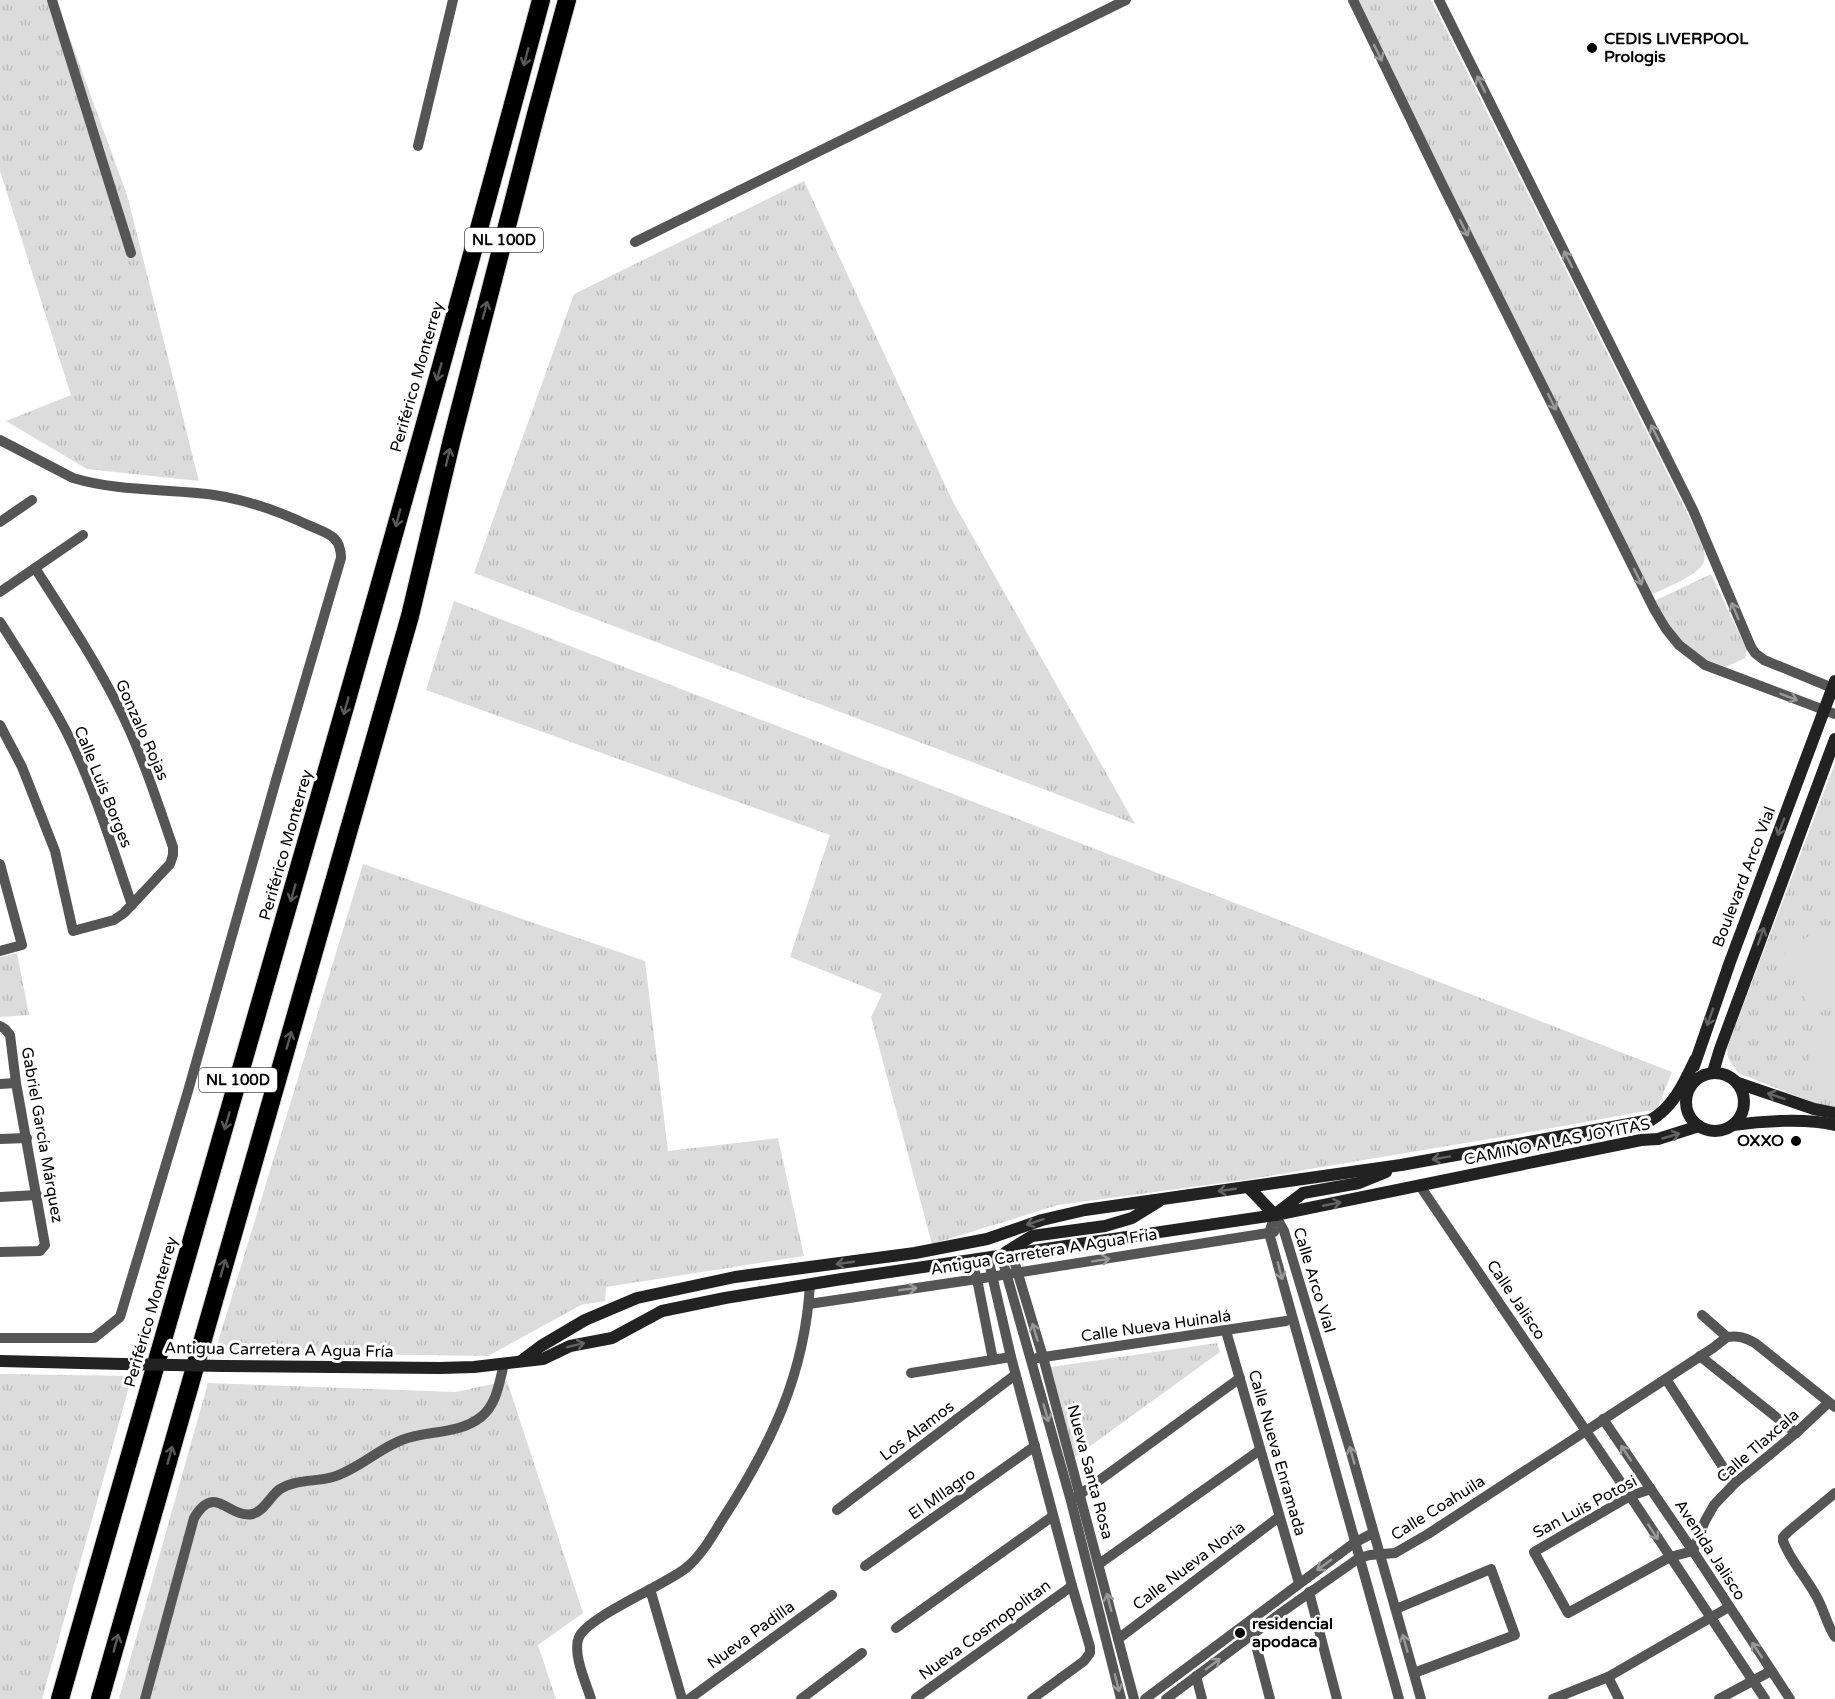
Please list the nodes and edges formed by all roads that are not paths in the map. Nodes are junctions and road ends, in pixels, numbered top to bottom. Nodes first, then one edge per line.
1 (52, 0) edge
2 (453, 0) edge
3 (541, 0) edge
4 (567, 0) edge
5 (1126, 0) edge
6 (1353, 0) edge
7 (1439, 0) edge
8 (418, 146) dead end
9 (635, 242) dead end
10 (132, 254) dead end
11 (0, 440) edge
12 (32, 500) dead end
13 (0, 522) edge
14 (83, 535) dead end
15 (35, 568) junction
16 (0, 592) edge
17 (0, 622) edge
18 (1834, 686) edge
19 (1830, 712) edge
20 (0, 725) edge
21 (1835, 739) edge
22 (0, 864) edge
23 (132, 905) junction
24 (0, 951) edge
25 (0, 1026) edge
26 (1695, 1060) junction
27 (1713, 1072) junction
28 (16, 1083) junction
29 (1738, 1083) junction
30 (0, 1084) edge
31 (1690, 1086) junction
32 (1835, 1122) edge
33 (1733, 1125) junction
34 (1699, 1126) junction
35 (27, 1138) junction
36 (0, 1139) edge
37 (1401, 1165) junction
38 (1420, 1186) junction
39 (1248, 1187) junction
40 (37, 1195) junction
41 (0, 1197) edge
42 (1161, 1199) junction
43 (1275, 1215) junction
44 (1284, 1231) junction
45 (1269, 1233) junction
46 (0, 1252) edge
47 (1007, 1255) junction
48 (988, 1258) junction
49 (971, 1260) junction
50 (1012, 1274) junction
51 (992, 1277) junction
52 (977, 1279) junction
53 (810, 1284) junction
54 (808, 1304) junction
55 (1702, 1316) dead end
56 (1310, 1317) junction
57 (1290, 1321) junction
58 (1226, 1331) junction
59 (1727, 1337) junction
60 (0, 1338) edge
61 (1701, 1356) junction
62 (1011, 1357) junction
63 (1043, 1357) junction
64 (1030, 1359) junction
65 (993, 1360) junction
66 (0, 1361) edge
67 (520, 1362) junction
68 (504, 1364) junction
69 (911, 1373) dead end
70 (1015, 1375) junction
71 (1240, 1378) junction
72 (1666, 1379) junction
73 (1831, 1405) edge
74 (1603, 1419) junction
75 (1586, 1431) junction
76 (1796, 1433) junction
77 (1035, 1446) junction
78 (1260, 1450) junction
79 (1734, 1484) junction
80 (1651, 1489) junction
81 (1081, 1495) junction
82 (1630, 1497) junction
83 (1834, 1498) edge
84 (1071, 1501) junction
85 (837, 1510) dead end
86 (1053, 1516) junction
87 (1279, 1517) junction
88 (1373, 1533) junction
89 (1354, 1543) junction
90 (1693, 1551) junction
91 (1381, 1554) junction
92 (1670, 1557) junction
93 (1359, 1558) junction
94 (1099, 1564) junction
95 (865, 1566) dead end
96 (1299, 1583) junction
97 (1072, 1586) junction
98 (650, 1589) junction
99 (1309, 1592) junction
100 (832, 1595) dead end
101 (1729, 1607) junction
102 (1396, 1609) junction
103 (1711, 1618) junction
104 (1244, 1624) junction
105 (896, 1628) dead end
106 (1253, 1634) junction
107 (1835, 1637) edge
108 (1118, 1639) junction
109 (862, 1653) dead end
110 (1771, 1671) junction
111 (1414, 1673) junction
112 (1196, 1676) junction
113 (1608, 1677) junction
114 (1753, 1681) junction
115 (916, 1698) edge
116 (60, 1699) edge
117 (100, 1699) edge
118 (145, 1699) edge
119 (591, 1699) edge
120 (682, 1699) edge
121 (689, 1699) edge
122 (801, 1699) edge
123 (1032, 1699) edge
124 (1121, 1699) edge
125 (1134, 1699) edge
126 (1145, 1699) edge
127 (1166, 1699) edge
128 (1202, 1699) edge
129 (1270, 1699) edge
130 (1337, 1699) edge
131 (1399, 1699) edge
132 (1421, 1699) edge
133 (1553, 1699) edge
134 (1619, 1699) edge
135 (1719, 1699) edge
136 (1765, 1699) edge
137 (1790, 1699) edge

1 - 10 street
2 - 8 street
3 -> 116 highway, Periférico Monterrey / NL 100D
117 -> 4 highway, NL 100D
5 - 9 street
6 -> 19 street
18 -> 7 street
11 - 60 street
12 - 13 street
14 - 15 street
15 - 16 street
15 - 23 street, Gonzalo Rojas
17 - 23 street, Calle Luis Borges
18 - 19 street, Boulevard Arco Vial
19 -> 26 street, Boulevard Arco Vial
20 - 23 street, Gonzalo Rojas
27 -> 21 street
22 - 24 street
25 - 28 street, Gabriel García Márquez
26 - 31 street, Boulevard Arco Vial
26 -> 37 street
27 - 29 street
27 - 31 street
28 - 30 street
28 - 35 street, Gabriel García Márquez
32 -> 29 street
29 - 33 street
31 - 34 street
32 - 33 street
33 - 34 street
38 -> 34 street, CAMINO A LAS JOYITAS
35 - 36 street
35 - 40 street, Gabriel García Márquez
37 - 39 street, Antigua Carretera A Agua Fría
37 - 43 street
43 -> 38 street
38 - 75 street, Calle Jalisco
39 -> 42 street, Antigua Carretera A Agua Fría
39 - 43 street
40 - 41 street
40 - 46 street, Gabriel García Márquez
42 - 47 street
42 -> 67 street, Antigua Carretera A Agua Fría
43 - 44 street, Calle Arco Vial
43 - 45 street, Calle Arco Vial
43 - 47 street, Antigua Carretera A Agua Fría
44 - 45 street, Antigua Carretera A Agua Fría
44 - 56 street, Calle Arco Vial
50 -> 45 street, Antigua Carretera A Agua Fría
45 -> 57 street, Calle Arco Vial
47 - 48 street, Antigua Carretera A Agua Fría
47 - 50 street, Nueva Santa Rosa
48 - 49 street, Antigua Carretera A Agua Fría
48 - 51 street
49 - 52 street
49 - 53 street, Antigua Carretera A Agua Fría
50 - 51 street, Antigua Carretera A Agua Fría
63 -> 50 street, Nueva Santa Rosa
50 - 64 street, Nueva Santa Rosa
51 - 52 street, Antigua Carretera A Agua Fría
51 - 62 street
54 -> 52 street, Antigua Carretera A Agua Fría
52 - 65 street
53 - 54 street
67 -> 53 street, Antigua Carretera A Agua Fría
54 - 98 street
55 - 59 street
56 - 57 street, Calle Nueva Huinalá
88 -> 56 street, Calle Arco Vial
57 - 58 street, Calle Nueva Huinalá
57 - 89 street, Calle Arco Vial
58 - 63 street, Calle Nueva Huinalá
58 - 71 street, Calle Nueva Enramada
59 - 61 street, Calle Coahuila
59 - 73 street
61 - 72 street, Calle Coahuila
61 - 76 street
62 - 65 street
62 - 70 street
63 - 64 street, Calle Nueva Huinalá
63 - 81 street, Nueva Santa Rosa
64 -> 84 street, Nueva Santa Rosa
65 - 69 street
66 - 68 street, Antigua Carretera A Agua Fría, bridge
67 - 68 street, Antigua Carretera A Agua Fría
68 - 118 street
70 - 77 street
70 - 85 street, Los Alamos
71 - 78 street, Calle Nueva Enramada
71 - 81 street
72 - 74 street, Calle Coahuila
72 - 79 street
73 - 76 street, Calle Tlaxcala
74 - 75 street, Calle Coahuila
80 -> 74 street, Avenida Jalisco
75 - 82 street
75 - 91 street, Calle Coahuila
76 - 79 street, Calle Tlaxcala
77 - 86 street
77 - 95 street, El MIlagro
78 - 87 street, Calle Nueva Enramada
78 - 94 street
79 - 90 street, Calle Tlaxcala
80 - 82 street, San Luis Potosi
80 - 90 street, Avenida Jalisco
81 - 84 street
81 - 94 street, Nueva Santa Rosa
82 -> 92 street
82 - 92 street, San Luis Potosi
83 - 107 street
84 -> 124 street, Nueva Santa Rosa
86 - 97 street
86 - 105 street
87 - 96 street, Calle Nueva Enramada
87 - 108 street, Calle Nueva Noria
88 - 89 street, Calle Coahuila
88 - 91 street, Calle Arco Vial
89 - 93 street, Calle Arco Vial
89 -> 96 street, Calle Coahuila
90 - 92 street
90 - 101 street, Avenida Jalisco
91 - 93 street, Calle Coahuila
91 - 102 street, Calle Arco Vial
92 - 103 street
93 - 99 street, Calle Coahuila
93 - 131 street, Calle Arco Vial
108 -> 94 street, Nueva Santa Rosa
96 - 104 street, Calle Coahuila
97 - 115 street, Nueva Cosmopolitan
97 - 123 street
98 - 119 street
98 - 120 street
99 - 106 street, Calle Coahuila
99 - 130 street
100 - 121 street, Nueva Padilla
101 - 103 street
110 -> 101 street, Avenida Jalisco
111 -> 102 street, Calle Arco Vial
102 - 111 street
103 - 113 street
103 - 114 street
104 - 106 street
104 - 126 street, Calle Coahuila
112 -> 106 street, Calle Coahuila
106 - 129 street
108 - 125 street, Nueva Santa Rosa
109 - 122 street
110 - 114 street
110 - 137 street, Avenida Jalisco
111 - 132 street, Calle Arco Vial
112 - 127 street, Calle Coahuila
112 - 128 street
113 - 133 street
113 - 134 street
114 - 135 street
114 - 136 street

